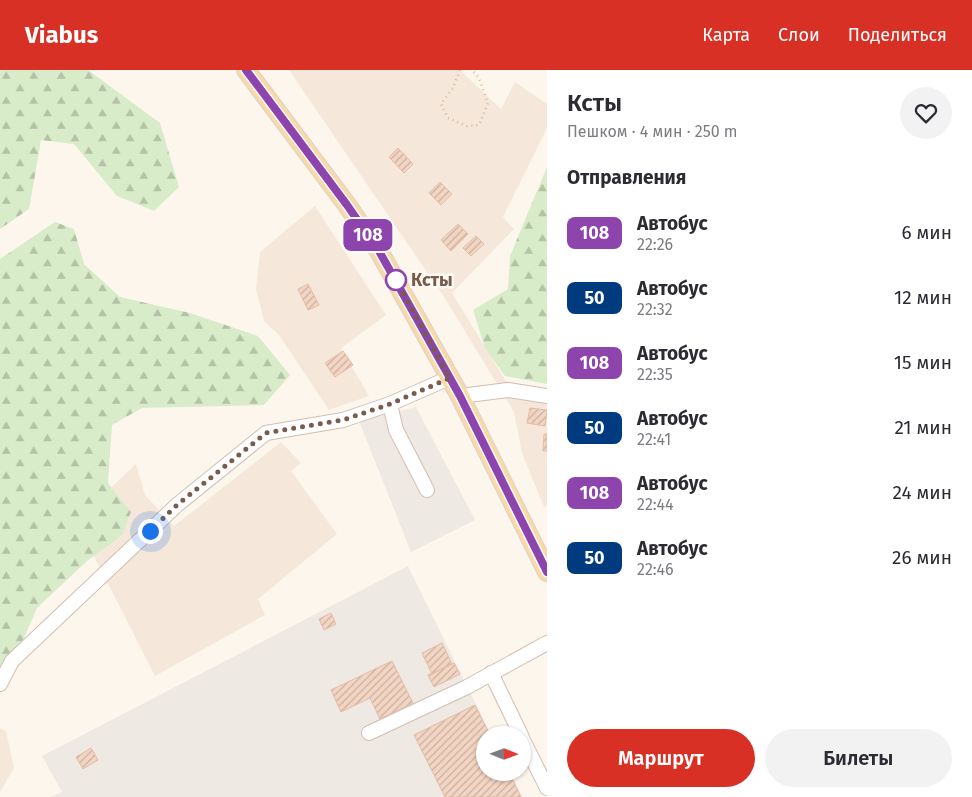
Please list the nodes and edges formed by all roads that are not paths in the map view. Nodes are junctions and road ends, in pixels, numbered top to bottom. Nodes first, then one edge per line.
1 (246, 70) edge
2 (450, 378) junction
3 (460, 396) junction
4 (547, 396) edge
5 (390, 404) junction
6 (427, 490) dead end
7 (547, 572) edge
8 (547, 643) edge
9 (491, 673) junction
10 (0, 684) edge
11 (517, 726) edge
12 (369, 733) dead end
13 (531, 755) edge
14 (547, 788) edge

1 - 2 main road
2 - 3 main road
2 - 5 street
3 - 4 street
3 - 7 main road
5 - 6 street
5 - 10 street
8 - 9 street
9 - 11 street
9 - 12 street
13 - 14 street

